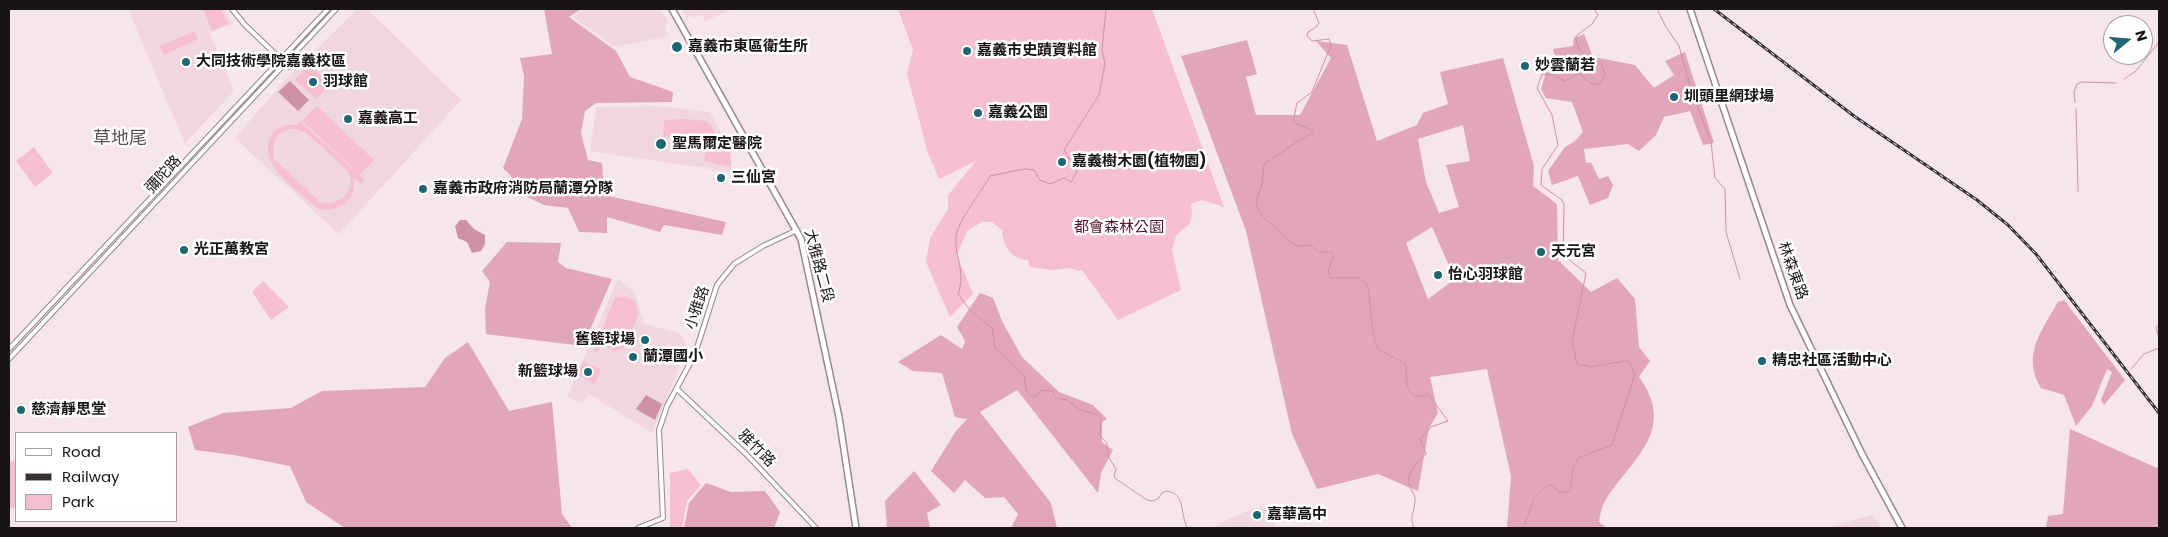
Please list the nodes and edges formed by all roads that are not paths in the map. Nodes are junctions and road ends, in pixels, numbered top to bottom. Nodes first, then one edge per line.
1 (232, 9) edge
2 (328, 9) edge
3 (336, 9) edge
4 (672, 9) edge
5 (1690, 9) edge
6 (280, 59) junction
7 (285, 64) junction
8 (289, 67) dead end
9 (797, 230) junction
10 (9, 349) edge
11 (9, 358) edge
12 (677, 389) junction
13 (638, 528) edge
14 (816, 528) edge
15 (856, 528) edge
16 (1902, 528) edge

1 - 6 street
2 - 6 street, 彌陀路
3 - 7 street, 彌陀路
4 - 9 main road, 大雅路二段
5 - 16 main road, 林森東路
6 - 7 street
6 - 10 street, 彌陀路
7 - 8 street
7 - 11 street, 彌陀路
9 - 12 street, 小雅路
9 - 15 main road, 大雅路二段
12 - 13 street, 小雅路
12 - 14 street, 雅竹路

